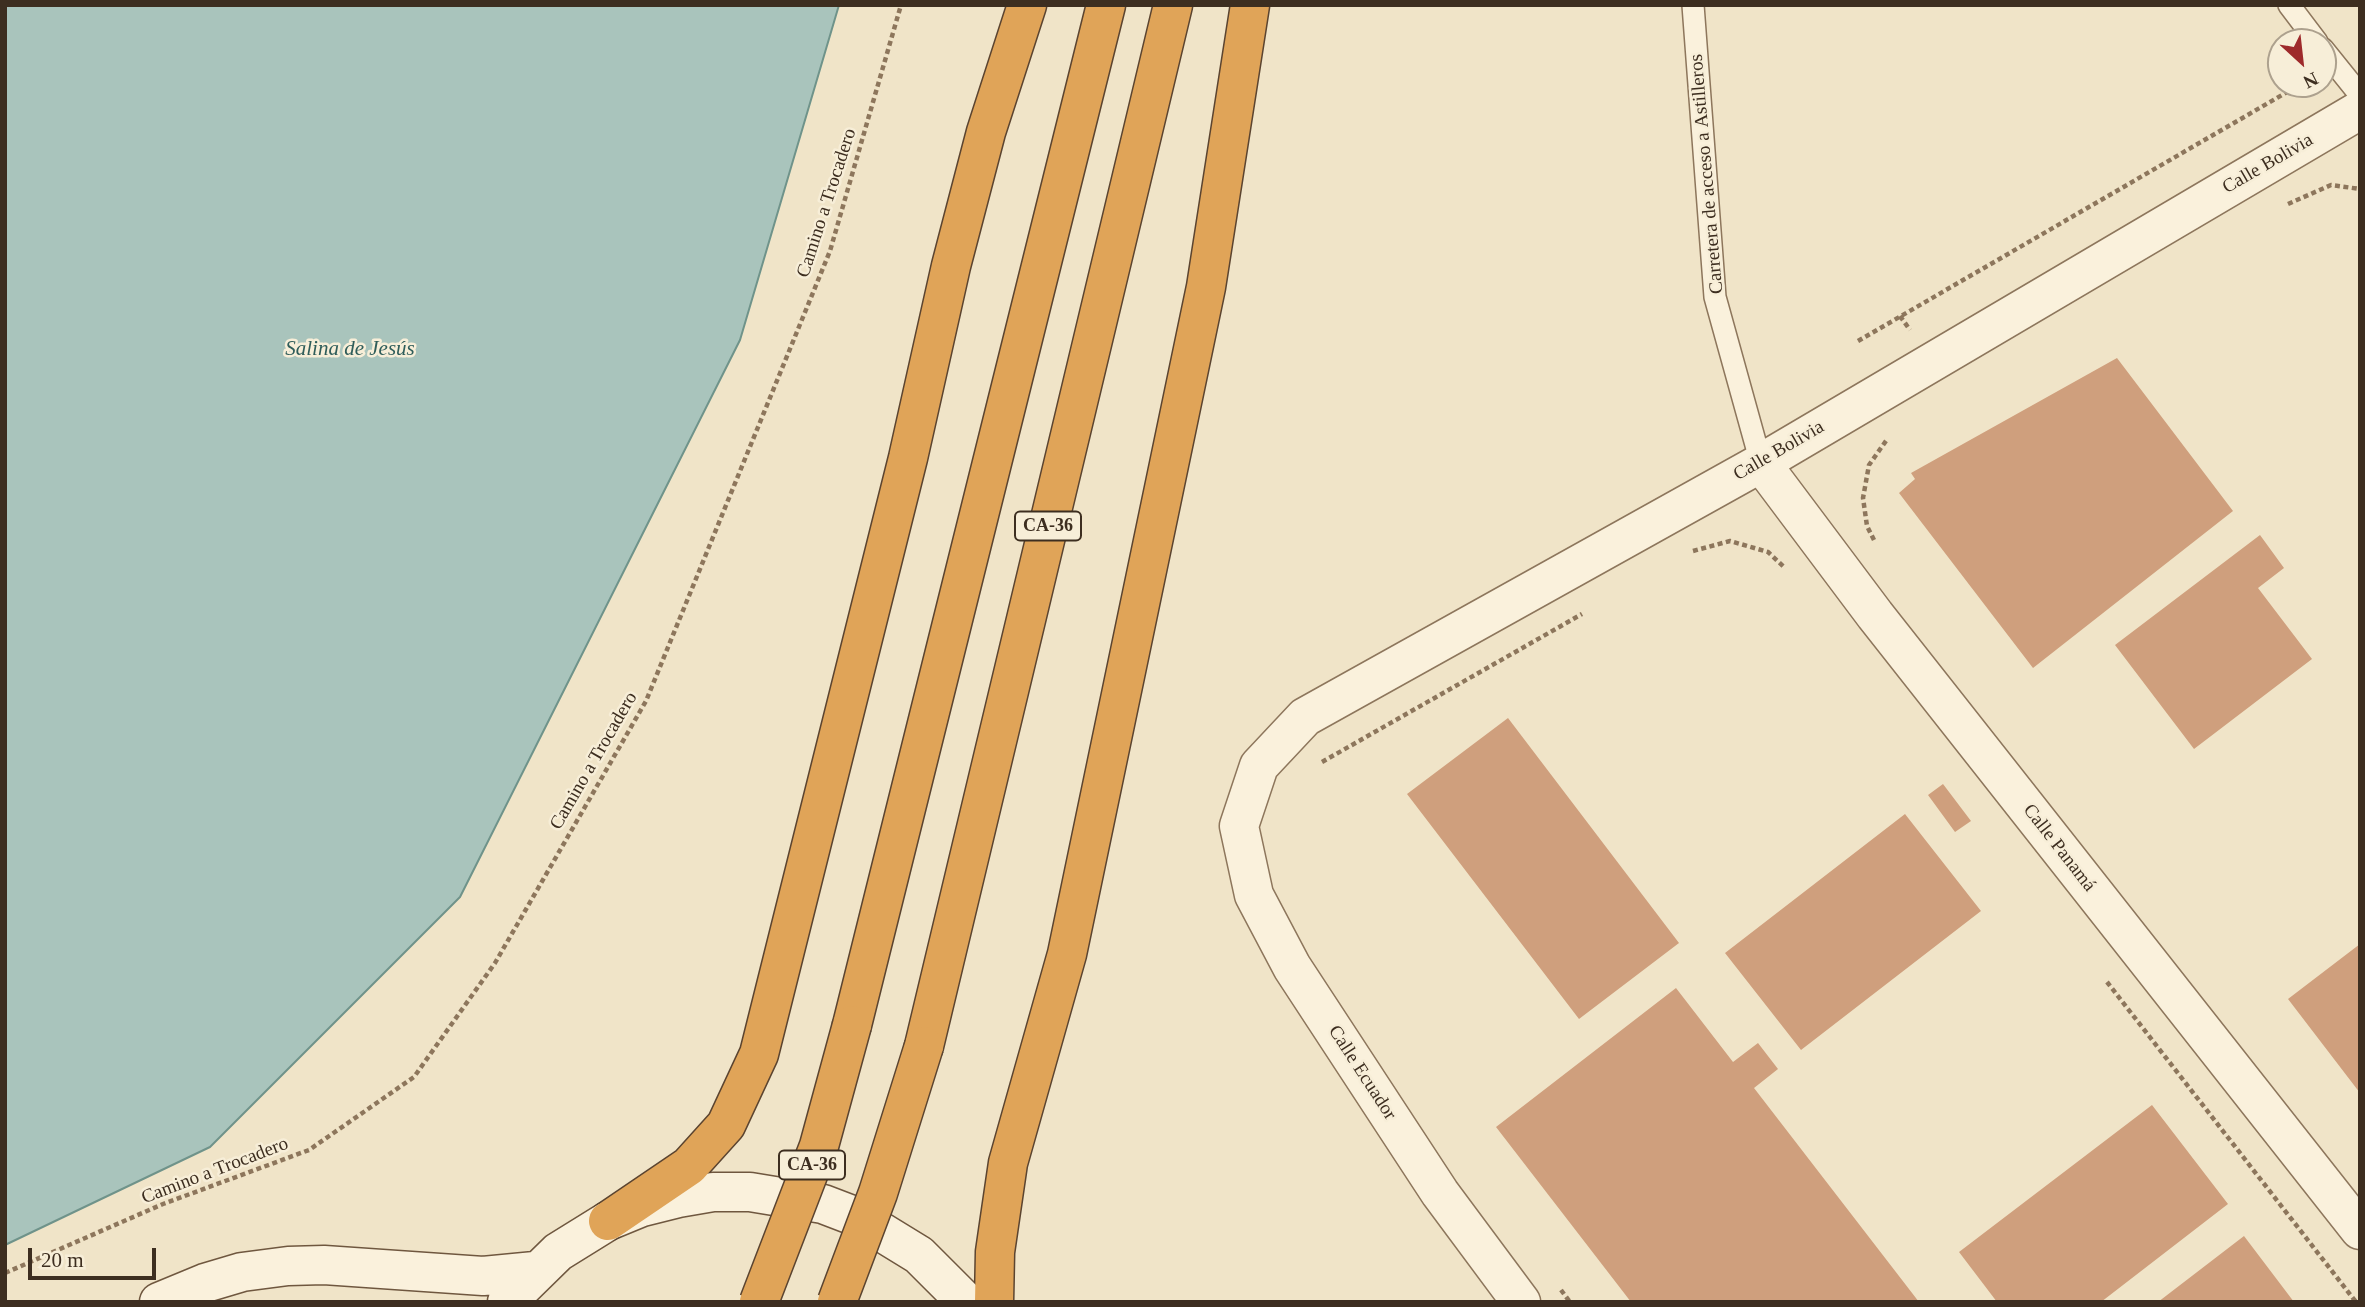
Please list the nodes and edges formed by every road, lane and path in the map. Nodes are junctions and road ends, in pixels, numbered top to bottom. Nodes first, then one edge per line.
1 (901, 5) edge
2 (1027, 5) edge
3 (1106, 5) edge
4 (1172, 5) edge
5 (1250, 5) edge
6 (1693, 5) edge
7 (2289, 5) edge
8 (2306, 28) edge
9 (2337, 66) edge
10 (2360, 95) edge
11 (2277, 98) edge
12 (2360, 110) edge
13 (2360, 189) edge
14 (2284, 206) dead end
15 (1858, 341) dead end
16 (1892, 433) dead end
17 (1761, 463) junction
18 (1879, 551) dead end
19 (1690, 552) dead end
20 (1793, 574) dead end
21 (1584, 612) dead end
22 (1310, 769) dead end
23 (1239, 826) joint
24 (2106, 980) dead end
25 (608, 1221) junction
26 (2360, 1230) edge
27 (535, 1271) junction
28 (5, 1273) edge
29 (1553, 1280) dead end
30 (159, 1302) edge
31 (507, 1302) edge
32 (759, 1302) edge
33 (837, 1302) edge
34 (967, 1302) edge
35 (994, 1302) edge
36 (1521, 1302) edge
37 (1570, 1302) edge
38 (2356, 1302) edge

1 - 28 path, Camino a Trocadero
2 - 25 highway
3 - 32 highway, CA-36, bridge
4 - 33 highway, CA-36, bridge
5 - 35 highway
6 - 17 lane, Carretera de acceso a Astilleros
7 - 8 lane
9 - 10 lane
11 - 15 path
12 - 17 street, Calle Bolivia
13 - 14 path
16 - 18 path
17 - 23 street, Calle Bolivia
17 - 26 street, Calle Panamá
19 - 20 path
21 - 22 path
23 - 36 street, Calle Ecuador
24 - 38 path
25 - 27 street
25 - 34 street
27 - 30 street
27 - 31 street
29 - 37 path

